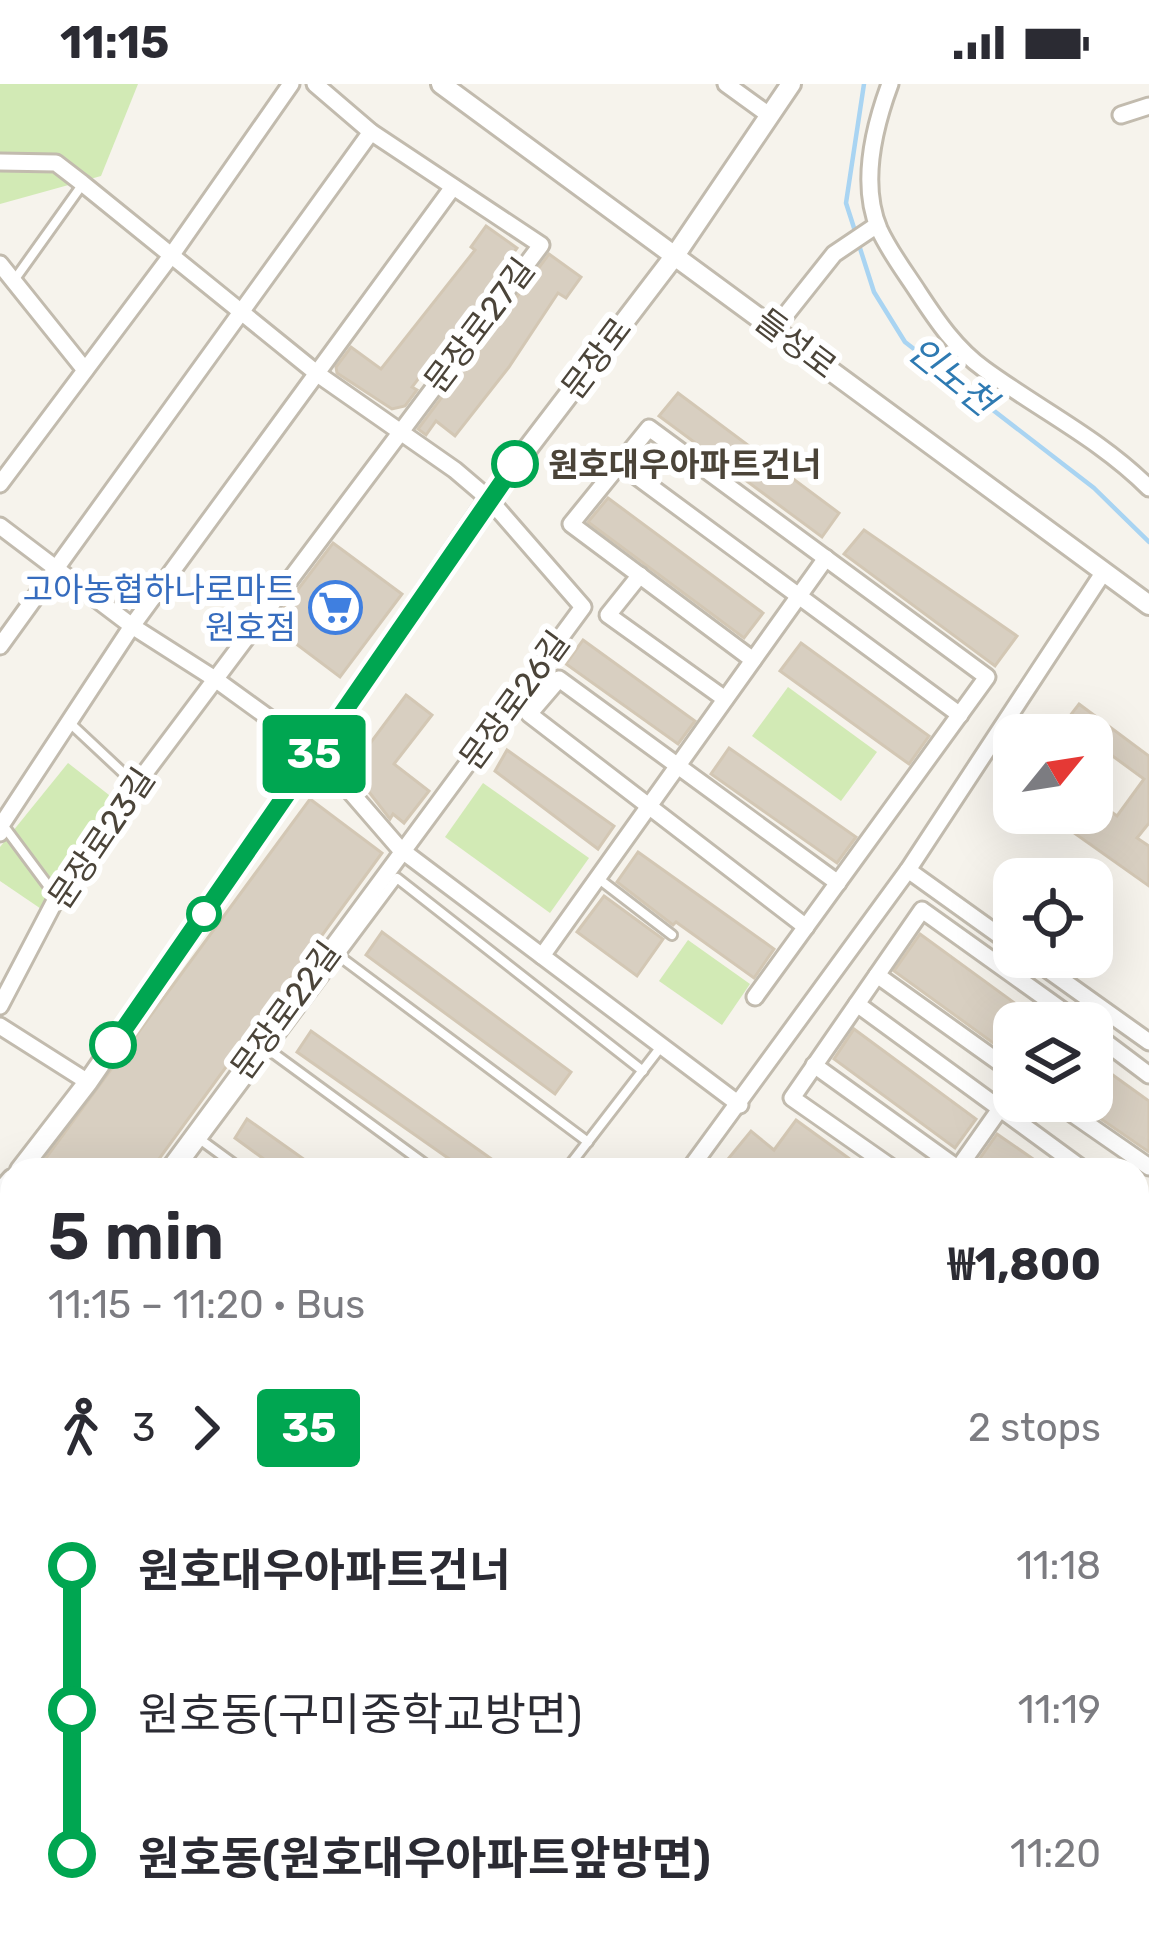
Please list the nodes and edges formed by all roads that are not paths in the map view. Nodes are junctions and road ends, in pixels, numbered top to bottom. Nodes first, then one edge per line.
1 (291, 84) edge
2 (316, 84) edge
3 (441, 84) edge
4 (726, 84) edge
5 (791, 84) edge
6 (890, 84) edge
7 (1149, 106) edge
8 (769, 115) junction
9 (1121, 116) dead end
10 (371, 132) junction
11 (0, 162) edge
12 (82, 183) junction
13 (453, 187) junction
14 (872, 228) junction
15 (173, 254) junction
16 (676, 254) junction
17 (0, 264) edge
18 (15, 279) junction
19 (242, 312) junction
20 (776, 327) junction
21 (85, 370) junction
22 (319, 375) junction
23 (398, 432) junction
24 (620, 464) junction
25 (0, 484) edge
26 (1149, 488) edge
27 (489, 499) junction
28 (0, 526) edge
29 (826, 558) junction
30 (56, 569) junction
31 (1103, 573) junction
32 (640, 575) junction
33 (799, 596) junction
34 (1149, 605) edge
35 (132, 626) junction
36 (0, 646) edge
37 (753, 660) junction
38 (215, 679) junction
39 (725, 699) junction
40 (960, 715) junction
41 (69, 722) junction
42 (316, 752) junction
43 (678, 765) junction
44 (136, 785) junction
45 (649, 806) junction
46 (1, 825) edge
47 (403, 851) junction
48 (908, 870) junction
49 (598, 878) junction
50 (838, 883) junction
51 (57, 897) junction
52 (806, 927) junction
53 (993, 931) edge
54 (672, 935) dead end
55 (339, 956) junction
56 (542, 956) junction
57 (877, 975) junction
58 (1059, 978) edge
59 (1081, 994) junction
60 (755, 997) dead end
61 (1045, 1002) edge
62 (1077, 1002) edge
63 (857, 1004) junction
64 (0, 1006) edge
65 (0, 1026) edge
66 (1149, 1042) edge
67 (661, 1047) junction
68 (1113, 1048) edge
69 (269, 1050) junction
70 (993, 1058) edge
71 (814, 1066) junction
72 (643, 1070) junction
73 (1149, 1075) edge
74 (88, 1082) junction
75 (993, 1104) edge
76 (740, 1105) junction
77 (993, 1119) edge
78 (1018, 1122) edge
79 (1084, 1122) edge
80 (201, 1140) junction
81 (588, 1142) junction
82 (29, 1158) edge
83 (177, 1158) edge
84 (188, 1158) edge
85 (226, 1158) edge
86 (417, 1158) edge
87 (575, 1158) edge
88 (705, 1158) edge
89 (878, 1158) edge
90 (941, 1158) edge
91 (966, 1158) edge
92 (1067, 1158) edge
93 (1136, 1158) edge

1 - 15 street
2 - 10 street, 문장로27길
3 - 16 street, 들성로
4 - 8 street
5 - 8 street, 문장로
6 - 14 street
7 - 9 street
8 - 16 street, 문장로
10 - 13 street, 문장로27길
10 - 19 street
11 - 12 street
12 - 15 street
12 - 18 lane
13 - 22 street
13 - 23 street, 문장로27길
14 - 20 street
14 - 26 street
15 - 19 street
15 - 21 street
16 - 20 street, 들성로
16 - 27 street, 문장로
17 - 18 street
18 - 21 street
19 - 22 street
19 - 30 street
20 - 31 street, 들성로
21 - 25 street
22 - 23 street
22 - 35 street
23 - 27 street
23 - 38 street, 문장로23길
24 - 29 street
24 - 32 street
24 - 33 street
27 - 42 street, 문장로
27 - 47 street, 문장로26길
28 - 30 street
29 - 33 street
29 - 40 street
30 - 35 street
30 - 36 street
31 - 34 street, 들성로
31 - 48 street
32 - 37 street
32 - 39 street
33 - 37 street
33 - 40 street
35 - 38 street
35 - 41 street
37 - 39 street
38 - 42 street
38 - 44 street, 문장로23길
39 - 43 street
40 - 50 street
41 - 44 lane
41 - 46 street
42 - 47 street
42 - 74 street, 문장로
43 - 45 street
43 - 45 street
43 - 50 street
44 - 51 street, 문장로23길
45 - 49 street
45 - 52 street
46 - 51 lane
47 - 56 street
47 - 83 street, 문장로22길
48 - 53 street
48 - 76 street
49 - 54 lane
49 - 56 street
50 - 52 street
51 - 64 street, 문장로23길
52 - 60 street
55 - 69 lane
55 - 72 lane
55 - 81 lane
56 - 67 street
57 - 61 street
57 - 63 street
57 - 70 street
58 - 59 street
59 - 62 street
59 - 66 street
63 - 71 street
63 - 75 street
65 - 74 street
67 - 72 lane
67 - 76 street
68 - 73 street
69 - 80 lane
69 - 86 lane
71 - 89 street
71 - 90 street
72 - 81 lane
74 - 82 street, 문장로
76 - 88 street
77 - 91 street
78 - 92 street
79 - 93 street
80 - 84 lane
80 - 85 lane
81 - 87 lane

